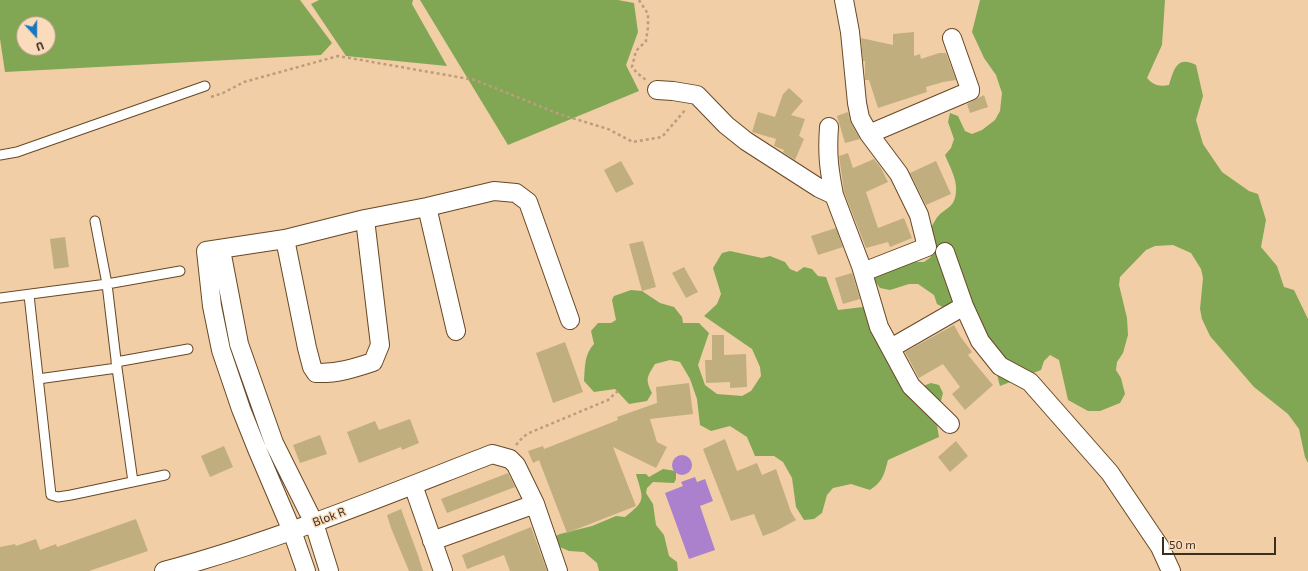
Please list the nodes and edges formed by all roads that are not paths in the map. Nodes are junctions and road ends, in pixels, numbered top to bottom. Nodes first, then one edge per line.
1 (844, 0) edge
2 (952, 38) dead end
3 (205, 86) road end
4 (657, 90) road end
5 (829, 127) dead end
6 (869, 134) junction
7 (0, 155) edge
8 (834, 195) junction
9 (427, 207) junction
10 (365, 218) junction
11 (95, 221) dead end
12 (285, 239) junction
13 (221, 250) junction
14 (945, 252) dead end
15 (180, 271) dead end
16 (863, 272) junction
17 (107, 284) junction
18 (29, 295) junction
19 (0, 298) edge
20 (964, 306) junction
21 (570, 320) dead end
22 (456, 331) dead end
23 (891, 348) junction
24 (188, 349) dead end
25 (116, 365) junction
26 (38, 379) junction
27 (260, 403) junction
28 (241, 409) junction
29 (950, 424) dead end
30 (165, 475) dead end
31 (133, 482) junction
32 (413, 485) junction
33 (535, 504) junction
34 (314, 523) junction
35 (292, 531) junction
36 (432, 540) junction
37 (192, 567) edge
38 (164, 571) edge
39 (306, 571) edge
40 (329, 571) edge
41 (443, 571) edge
42 (558, 571) edge
43 (1171, 571) edge

1 - 6 street
2 - 6 street
3 - 7 lane
4 - 8 street
5 - 8 street
6 - 16 street
8 - 16 street
9 - 10 street
9 - 21 street
9 - 22 street
10 - 12 street
10 - 12 street
11 - 17 lane
12 - 13 street
13 - 27 street
13 - 28 street
14 - 20 street
15 - 17 lane
16 - 23 street
17 - 18 lane
17 - 25 lane
18 - 19 lane
18 - 26 lane
20 - 23 street
20 - 43 street
23 - 29 street
24 - 25 lane
25 - 26 lane
25 - 31 lane
26 - 31 lane
27 - 28 street
27 - 34 street
28 - 35 street
30 - 31 lane
32 - 33 street, Blok R
32 - 34 street, Blok R
32 - 36 street
33 - 36 street
33 - 42 street
34 - 35 street, Blok R
34 - 40 street
35 - 37 street, Blok R
35 - 39 street
36 - 41 street
37 - 38 street, Blok R

